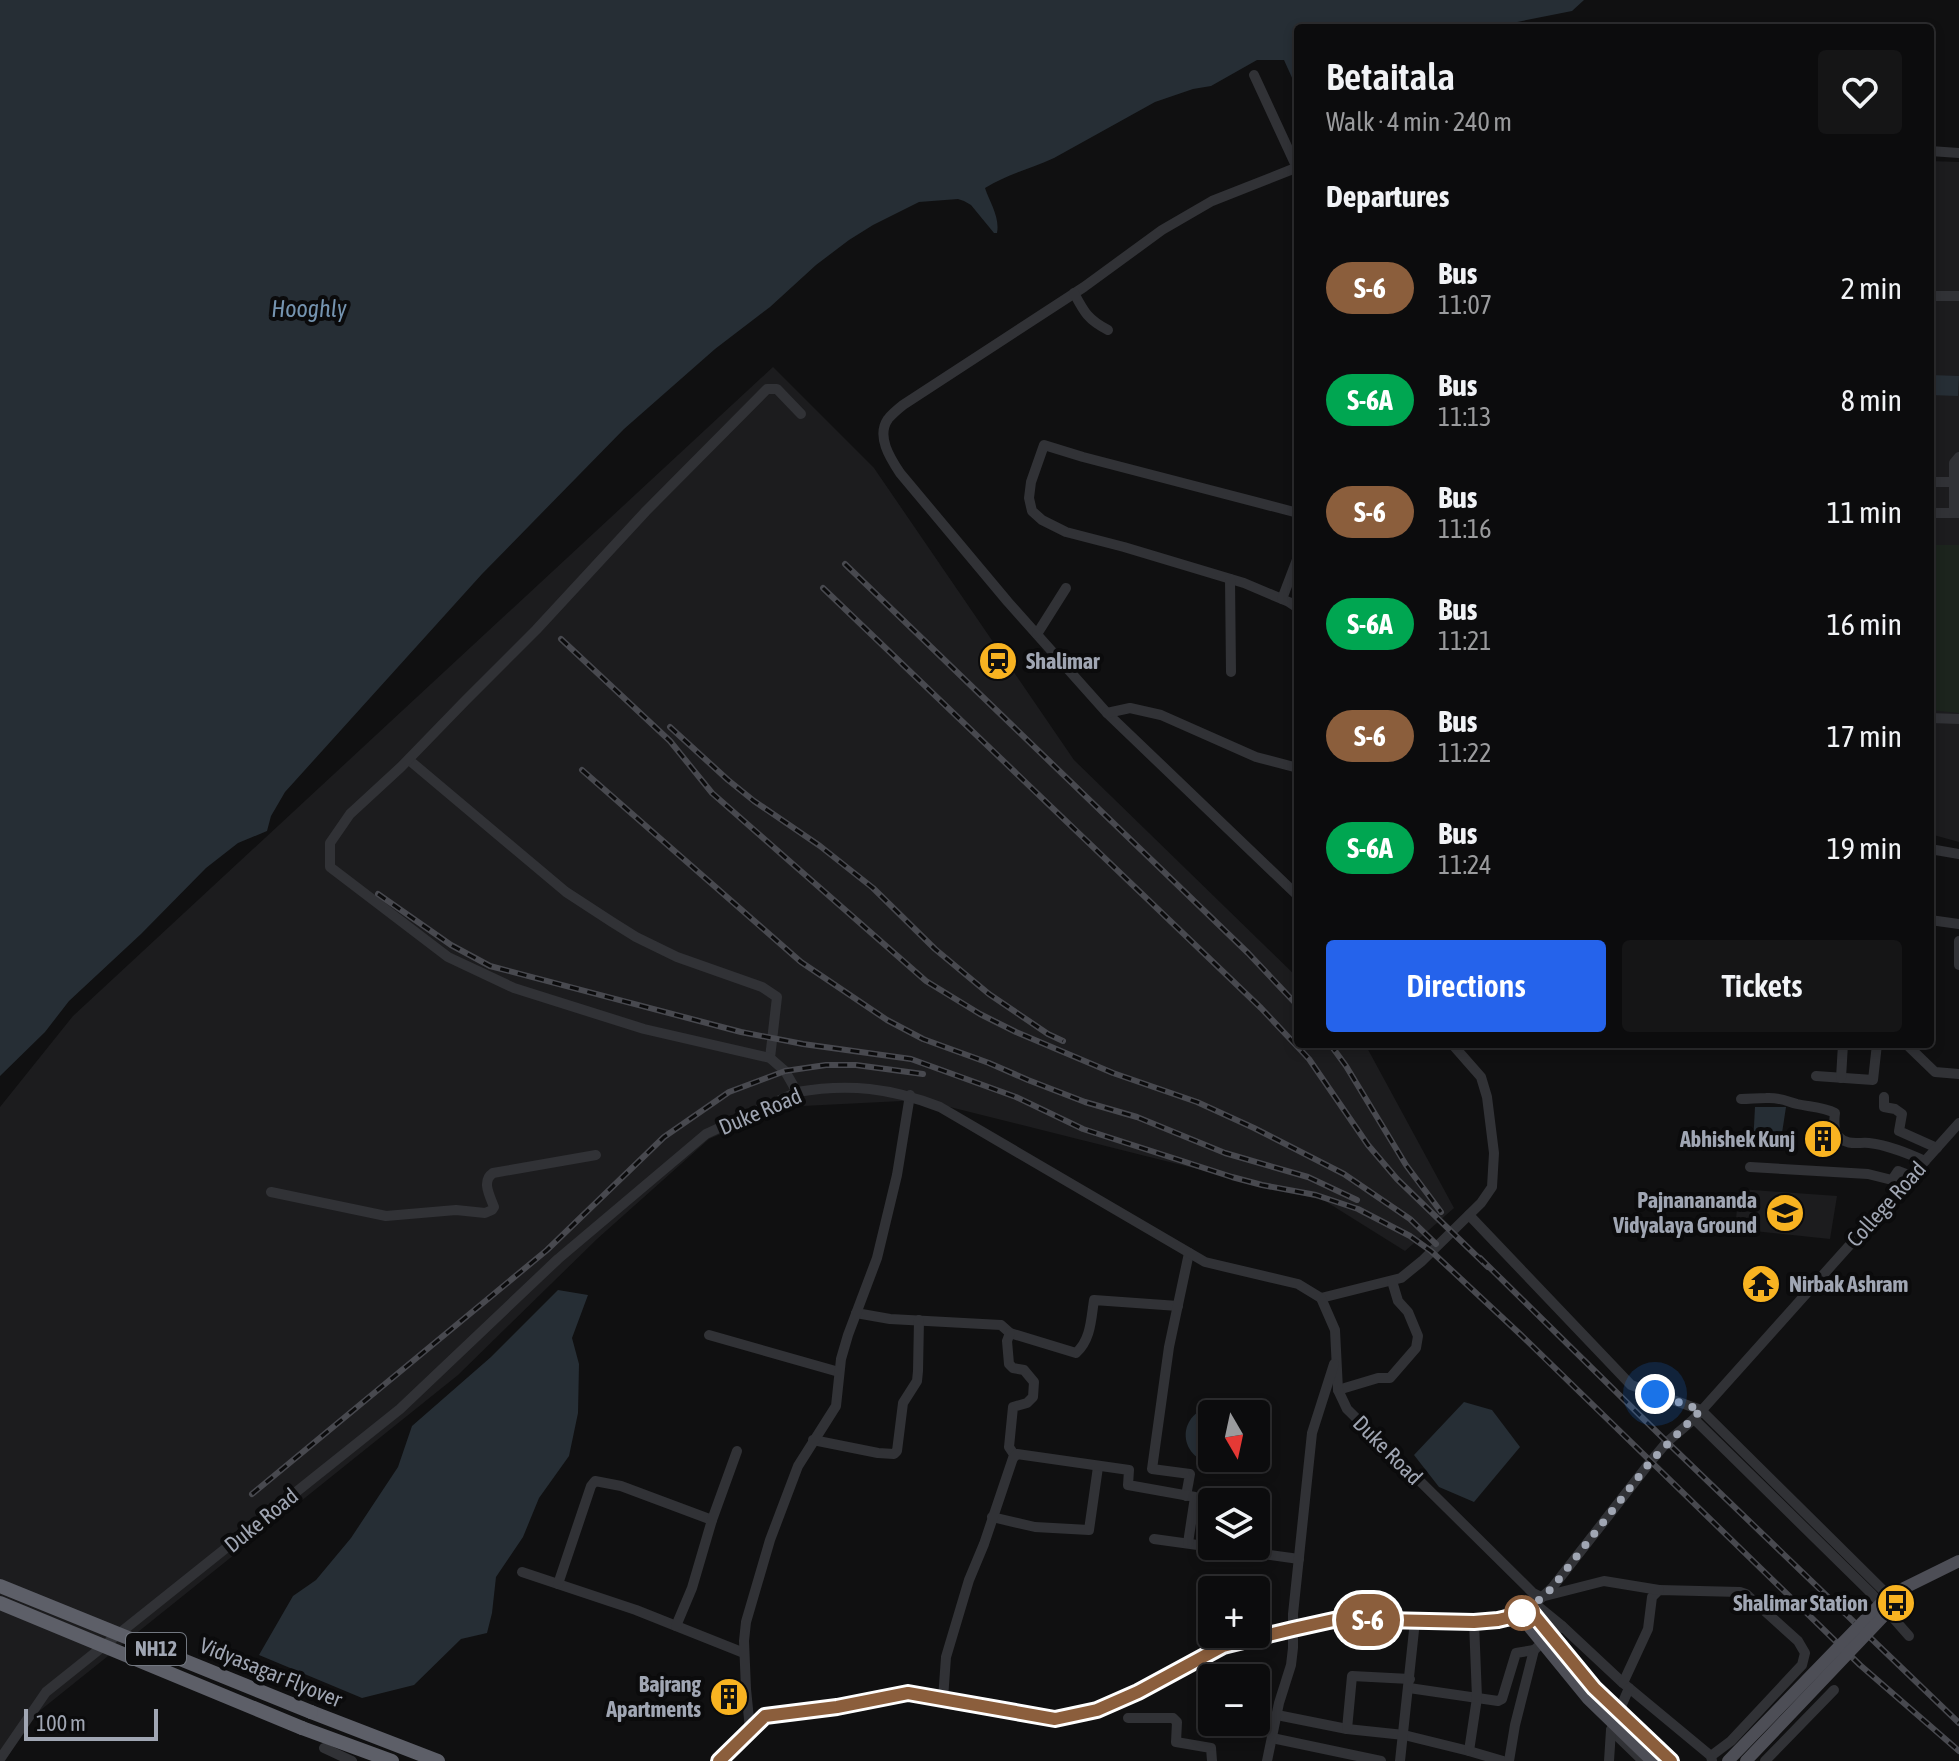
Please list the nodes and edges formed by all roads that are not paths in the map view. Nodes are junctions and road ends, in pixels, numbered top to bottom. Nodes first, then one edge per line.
1 (1254, 75) dead end
2 (1934, 151) edge
3 (1959, 153) edge
4 (1294, 160) edge
5 (1294, 170) edge
6 (1074, 293) junction
7 (1934, 296) edge
8 (1959, 296) edge
9 (1108, 330) dead end
10 (801, 414) dead end
11 (1959, 457) edge
12 (1934, 482) edge
13 (1954, 482) junction
14 (1294, 512) edge
15 (1934, 513) edge
16 (1957, 513) edge
17 (1294, 568) edge
18 (1230, 579) junction
19 (1066, 588) dead end
20 (1282, 599) junction
21 (1294, 606) edge
22 (1037, 634) junction
23 (1231, 672) dead end
24 (1107, 713) junction
25 (1934, 718) edge
26 (1959, 719) edge
27 (409, 760) junction
28 (1294, 767) edge
29 (1934, 850) edge
30 (1959, 854) edge
31 (1294, 892) edge
32 (1934, 921) edge
33 (1959, 924) edge
34 (1959, 941) edge
35 (1959, 965) edge
36 (1456, 1048) edge
37 (1843, 1048) edge
38 (1877, 1048) edge
39 (1910, 1048) edge
40 (770, 1058) junction
41 (1959, 1074) edge
42 (1816, 1076) dead end
43 (1841, 1078) junction
44 (797, 1092) junction
45 (910, 1095) junction
46 (1884, 1097) dead end
47 (1741, 1099) dead end
48 (1959, 1123) edge
49 (1937, 1148) junction
50 (596, 1155) dead end
51 (1925, 1161) junction
52 (1750, 1167) dead end
53 (1911, 1176) junction
54 (271, 1192) dead end
55 (1466, 1218) junction
56 (1189, 1253) junction
57 (1392, 1281) junction
58 (1321, 1298) junction
59 (1178, 1306) junction
60 (856, 1313) junction
61 (919, 1320) junction
62 (1010, 1333) junction
63 (709, 1335) dead end
64 (1336, 1358) junction
65 (839, 1372) junction
66 (1338, 1390) junction
67 (1698, 1414) junction
68 (813, 1440) junction
69 (737, 1451) dead end
70 (1015, 1456) junction
71 (1098, 1467) junction
72 (1186, 1496) junction
73 (992, 1517) junction
74 (712, 1520) junction
75 (1154, 1539) dead end
76 (1188, 1543) junction
77 (1299, 1559) junction
78 (1959, 1561) edge
79 (522, 1572) dead end
80 (558, 1584) junction
81 (0, 1586) edge
82 (1659, 1590) junction
83 (1892, 1600) junction
84 (0, 1603) edge
85 (1531, 1606) junction
86 (1415, 1621) junction
87 (1474, 1622) junction
88 (1534, 1625) junction
89 (676, 1626) junction
90 (1562, 1626) junction
91 (1293, 1629) junction
92 (1909, 1636) dead end
93 (1534, 1650) junction
94 (744, 1653) junction
95 (1410, 1683) junction
96 (1626, 1686) junction
97 (1834, 1690) dead end
98 (1477, 1698) junction
99 (943, 1699) junction
100 (1277, 1715) junction
101 (1128, 1718) dead end
102 (750, 1729) junction
103 (1347, 1729) junction
104 (1611, 1730) junction
105 (1404, 1735) junction
106 (1272, 1738) junction
107 (324, 1748) dead end
108 (1469, 1751) junction
109 (1712, 1758) edge
110 (0, 1759) edge
111 (352, 1761) edge
112 (392, 1761) edge
113 (438, 1761) edge
114 (719, 1761) edge
115 (1212, 1761) edge
116 (1267, 1761) edge
117 (1381, 1761) edge
118 (1400, 1761) edge
119 (1503, 1761) edge
120 (1509, 1761) edge
121 (1609, 1761) edge
122 (1643, 1761) edge
123 (1652, 1761) edge
124 (1671, 1761) edge
125 (1728, 1761) edge
126 (1746, 1761) edge
127 (1765, 1761) edge

1 - 4 street
2 - 3 street
5 - 6 street
6 - 9 street
6 - 22 street
7 - 8 street
10 - 27 street
11 - 13 street
12 - 13 street
13 - 16 street
14 - 18 street
15 - 16 street
17 - 20 street
18 - 20 street
18 - 23 street
19 - 22 street
20 - 21 street
22 - 24 street
24 - 28 street
24 - 31 street
25 - 26 street
27 - 40 street
27 - 40 street
29 - 30 street
32 - 33 street
34 - 35 street
36 - 55 street
37 - 43 street
38 - 43 street
39 - 41 street
40 - 44 street
42 - 43 street
44 - 45 street, Duke Road
44 - 110 street, Duke Road
45 - 56 street, Duke Road
45 - 60 street
46 - 49 street
47 - 51 street
48 - 49 street, College Road
49 - 51 street, College Road
50 - 54 street
51 - 53 street, College Road
52 - 53 street
53 - 67 street, College Road
55 - 57 street
55 - 67 street
56 - 58 street, Duke Road
56 - 59 street
57 - 58 street
57 - 66 street
58 - 64 street
59 - 62 street
59 - 72 street
60 - 61 street
60 - 65 street
61 - 62 street
61 - 68 street
62 - 70 street
63 - 65 street
64 - 66 street
64 - 77 street
65 - 68 street
66 - 85 street, Duke Road
67 - 83 street
67 - 85 street, College Road
67 - 92 street
68 - 94 street
69 - 74 street
70 - 71 street
70 - 73 street
71 - 72 street
71 - 73 street
72 - 76 street
73 - 99 street
74 - 80 street
74 - 89 street
75 - 76 street
76 - 77 street
77 - 91 street
78 - 83 main road
79 - 80 street
80 - 89 street
81 - 113 highway, Vidyasagar Flyover / NH12, bridge
82 - 85 street
82 - 96 street
82 - 109 street
83 - 125 main road, bridge
83 - 126 main road, bridge
84 - 112 highway, Vidyasagar Flyover / NH12, bridge
85 - 87 main road
85 - 88 main road
85 - 90 street, Duke Road
86 - 87 main road
86 - 91 main road
86 - 95 street
87 - 98 street
88 - 123 main road, bridge
88 - 124 main road, bridge
89 - 94 street
90 - 93 street
90 - 96 street, Duke Road
91 - 99 main road
91 - 100 street
93 - 98 street
93 - 120 street
94 - 102 street
95 - 98 street
95 - 103 street
95 - 105 street
96 - 104 street
96 - 109 street, Duke Road
97 - 127 street
98 - 108 street
99 - 102 main road
100 - 103 street
100 - 106 street
101 - 115 street
102 - 114 main road
103 - 105 street
104 - 121 street
104 - 122 street
105 - 108 street
105 - 118 street
106 - 116 street
106 - 117 street
107 - 111 street
108 - 119 street

